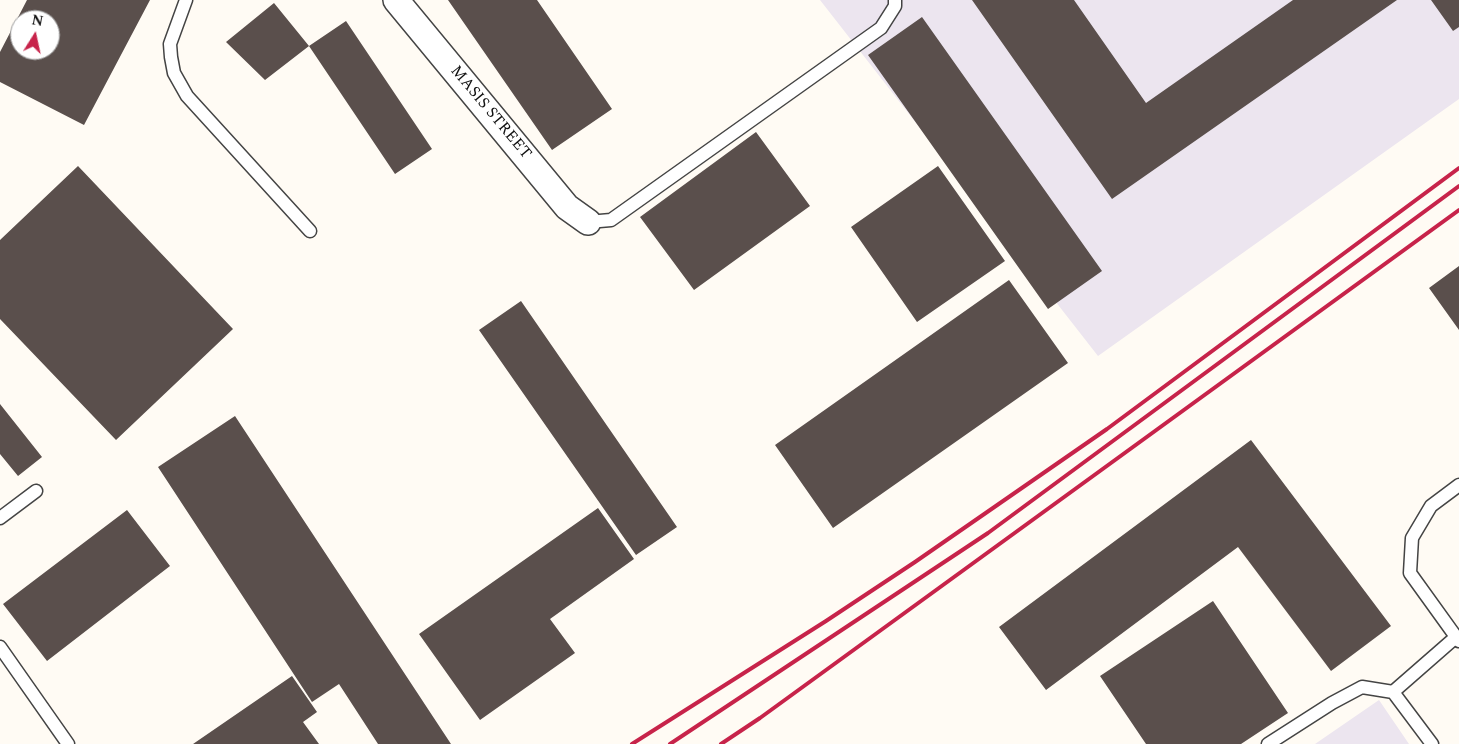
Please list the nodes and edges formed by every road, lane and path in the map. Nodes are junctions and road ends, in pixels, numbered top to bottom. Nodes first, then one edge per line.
1 (186, 0) edge
2 (396, 0) edge
3 (895, 0) edge
4 (588, 222) joint
5 (310, 232) dead end
6 (1459, 485) edge
7 (36, 491) dead end
8 (0, 518) edge
9 (1457, 639) edge
10 (0, 646) edge
11 (1393, 692) junction
12 (68, 744) edge
13 (1268, 744) edge
14 (1432, 744) edge

1 - 5 lane
2 - 4 street, MASIS STREET
3 - 4 lane
6 - 9 lane
7 - 8 lane
9 - 11 lane
10 - 12 lane
11 - 13 lane
11 - 14 lane

